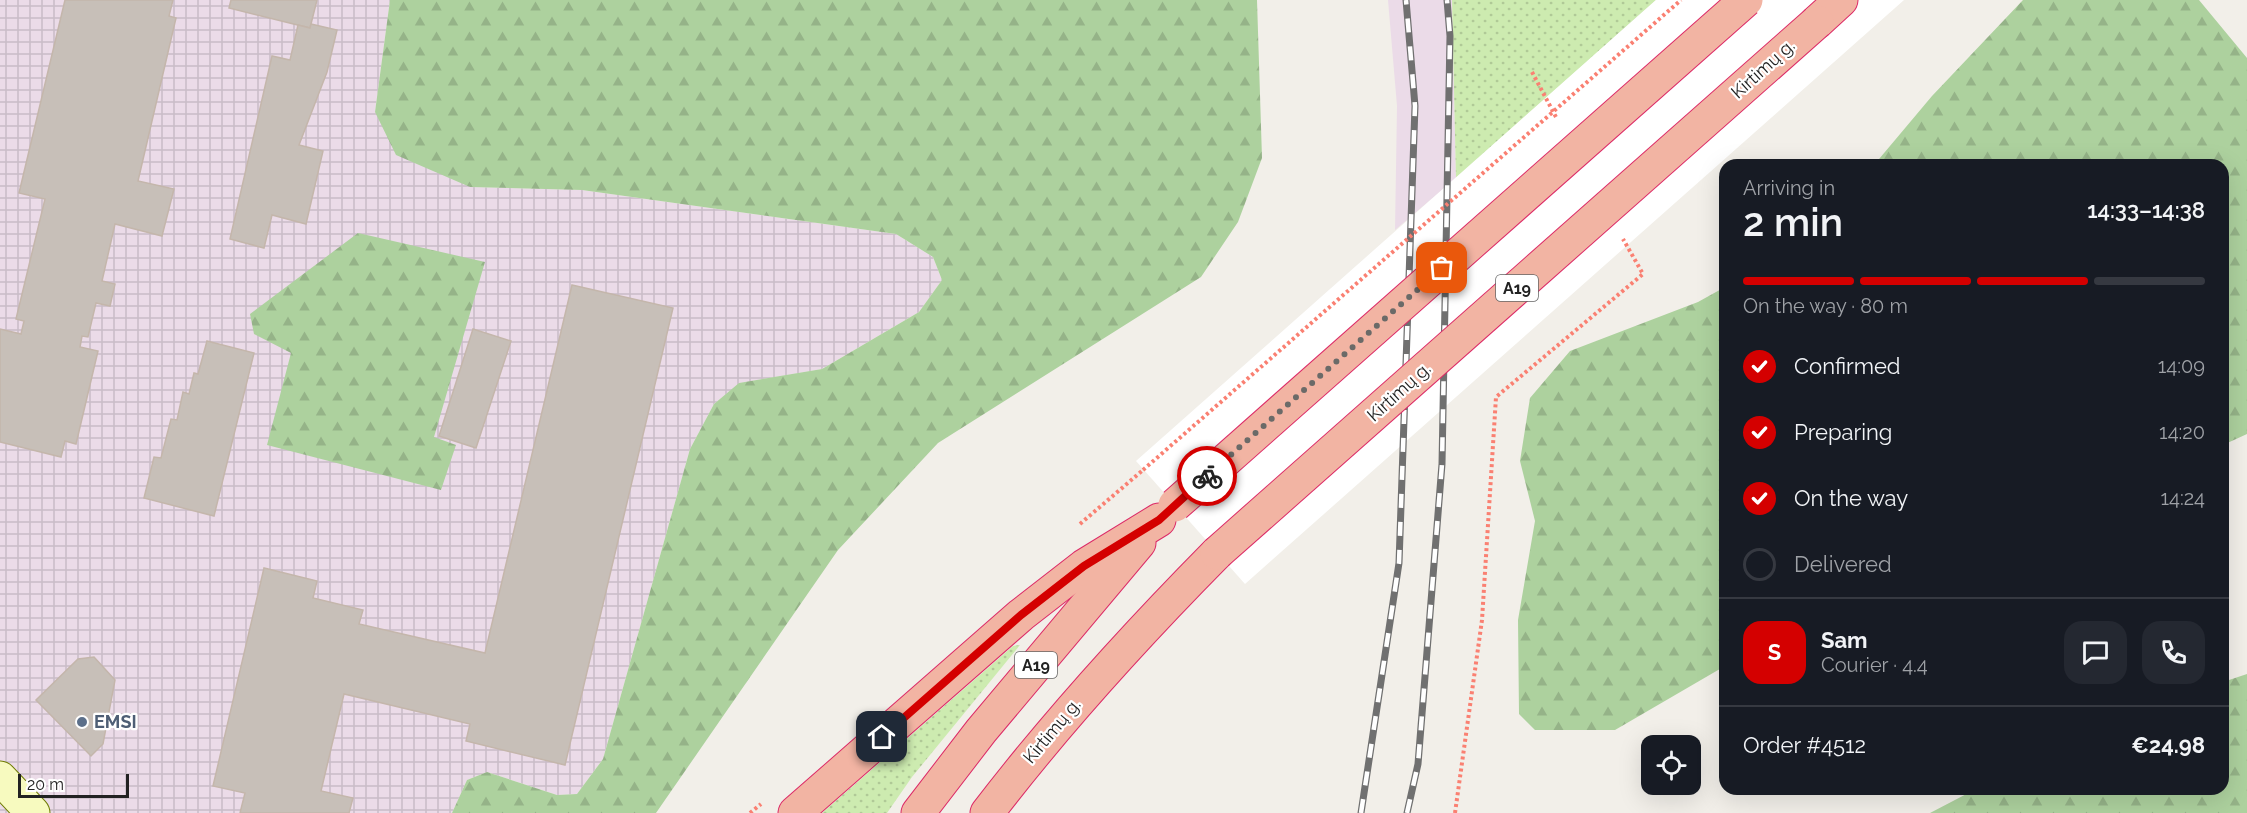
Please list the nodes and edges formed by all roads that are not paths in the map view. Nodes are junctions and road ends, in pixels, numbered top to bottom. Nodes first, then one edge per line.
1 (1746, 0) edge
2 (1841, 0) edge
3 (1167, 512) junction
4 (0, 778) edge
5 (33, 813) edge
6 (795, 813) edge
7 (918, 813) edge
8 (987, 813) edge

1 - 3 highway, A19, bridge
2 - 8 highway, Kirtimų g. / A19, bridge
3 - 6 highway
3 - 7 highway, A19
4 - 5 main road

